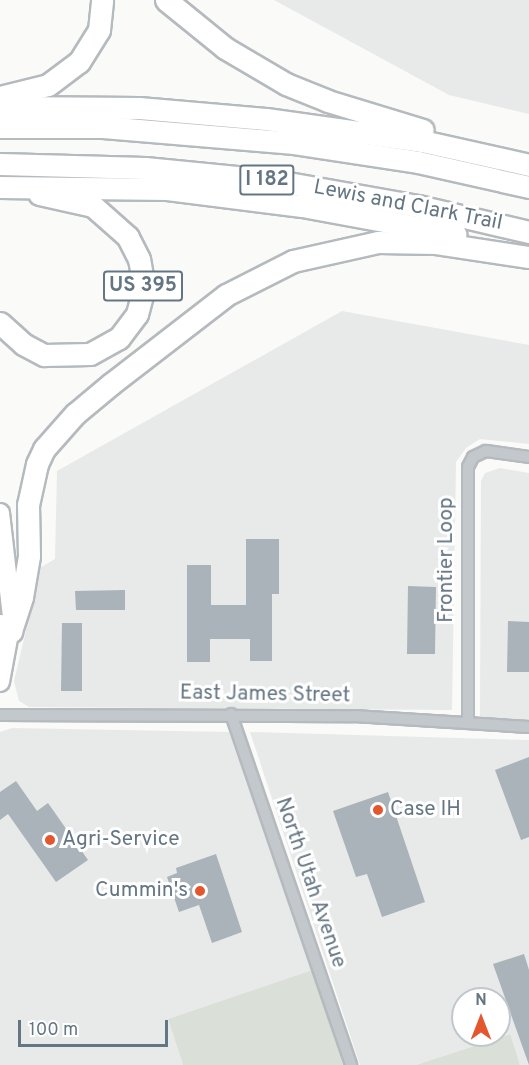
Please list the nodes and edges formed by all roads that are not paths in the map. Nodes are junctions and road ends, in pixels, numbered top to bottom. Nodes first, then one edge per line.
1 (102, 0) edge
2 (166, 0) edge
3 (0, 97) edge
4 (0, 107) edge
5 (0, 127) edge
6 (0, 164) edge
7 (527, 165) edge
8 (529, 187) edge
9 (0, 188) edge
10 (529, 232) edge
11 (529, 256) edge
12 (0, 323) edge
13 (529, 457) edge
14 (0, 513) edge
15 (6, 628) edge
16 (0, 682) edge
17 (231, 714) junction
18 (0, 715) edge
19 (468, 723) junction
20 (529, 727) edge
21 (351, 1065) edge

1 - 3 highway
2 - 7 highway
4 - 7 highway
5 - 8 highway, Lewis and Clark Trail / I 182
6 - 10 highway, Lewis and Clark Trail / I 182
9 - 11 highway
9 - 12 highway, US 395
11 - 15 highway
13 - 19 street, Frontier Loop
14 - 15 main road
15 - 16 main road
17 - 18 street, East James Street
17 - 19 street, East James Street
17 - 21 street, North Utah Avenue
19 - 20 street, East James Street

